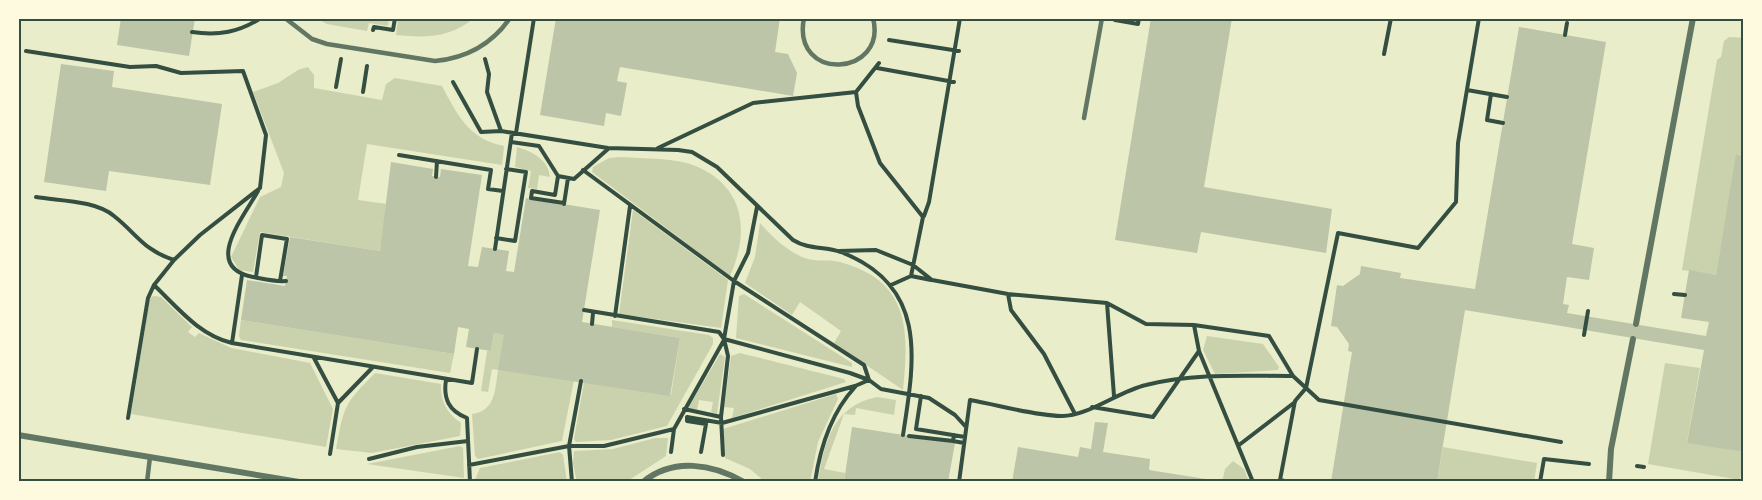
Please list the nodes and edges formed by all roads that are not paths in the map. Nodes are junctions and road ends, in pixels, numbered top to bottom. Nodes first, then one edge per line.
1 (285, 18) edge
2 (510, 18) edge
3 (804, 18) edge
4 (873, 18) edge
5 (1102, 18) edge
6 (1693, 18) edge
7 (1084, 118) dead end
8 (1636, 324) dead end
9 (1633, 339) dead end
10 (18, 435) edge
11 (150, 457) junction
12 (147, 482) edge
13 (298, 482) edge
14 (643, 482) edge
15 (744, 482) edge
16 (1610, 482) edge

1 - 2 lane
3 - 4 lane
5 - 7 lane
6 - 8 street
9 - 16 street
10 - 11 street
11 - 12 lane
11 - 13 street
14 - 15 street

